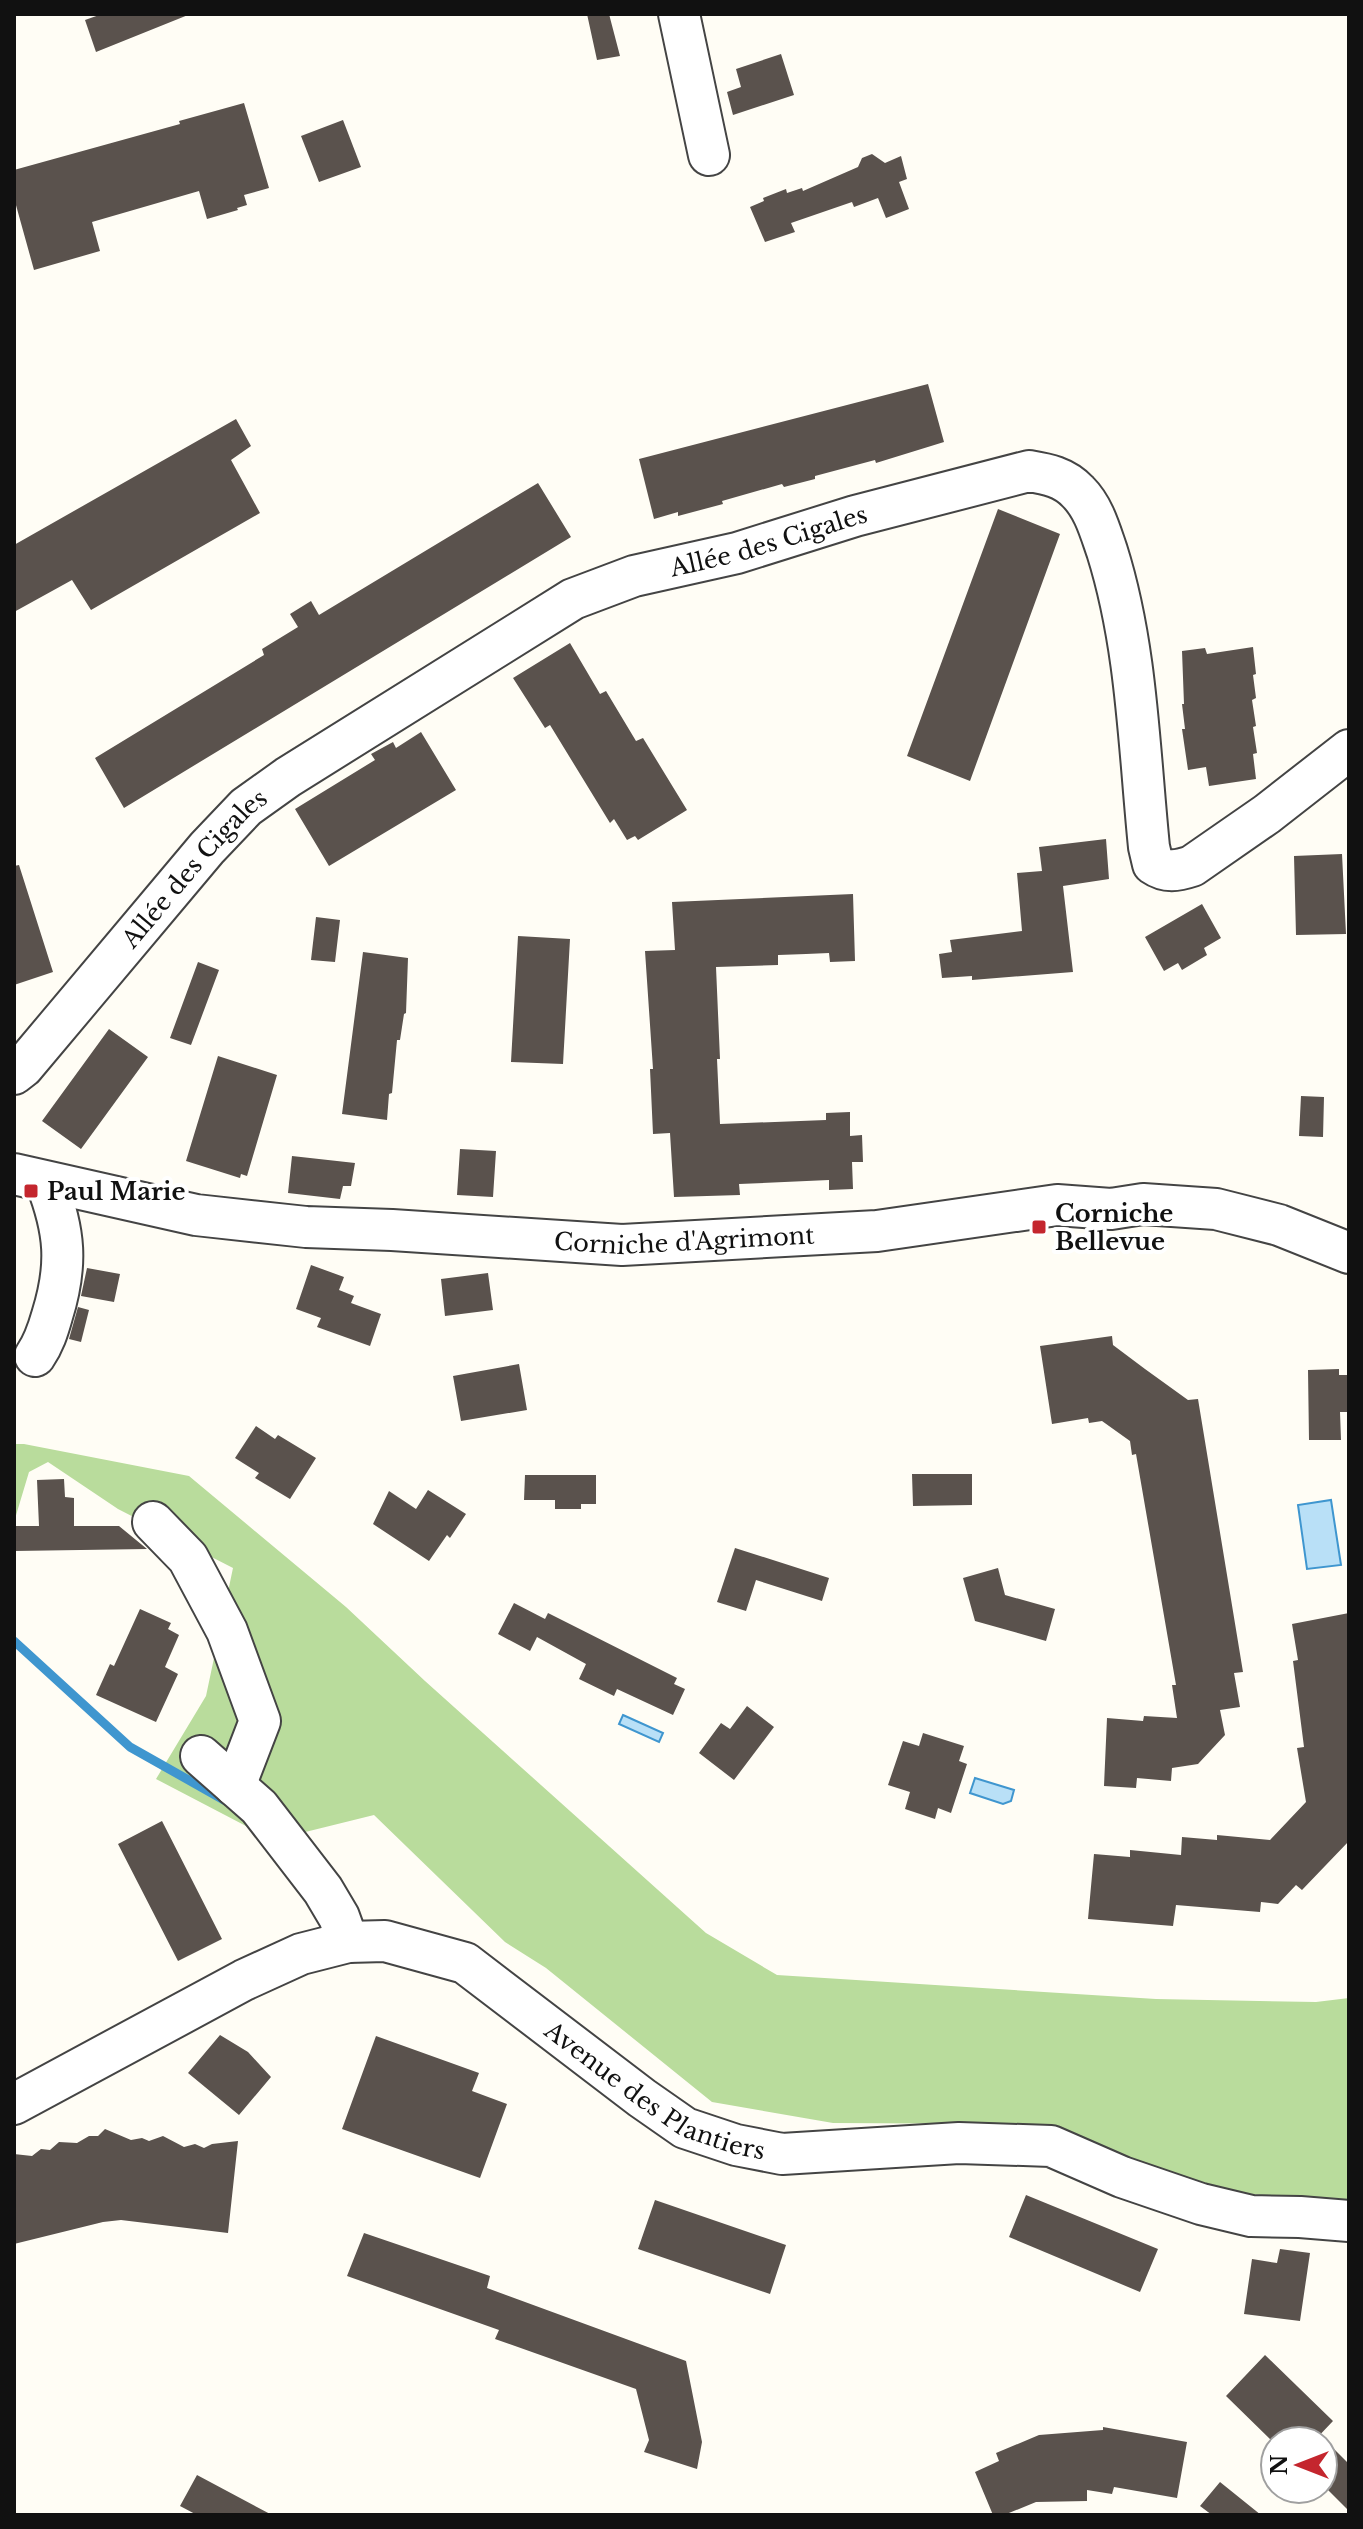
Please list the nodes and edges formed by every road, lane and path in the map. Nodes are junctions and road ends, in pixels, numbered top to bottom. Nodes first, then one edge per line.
1 (679, 14) edge
2 (709, 155) dead end
3 (1349, 750) edge
4 (14, 1074) edge
5 (30, 1178) edge
6 (1349, 1253) edge
7 (35, 1356) dead end
8 (153, 1522) dead end
9 (201, 1756) dead end
10 (235, 1786) junction
11 (348, 1942) junction
12 (14, 2104) edge
13 (1349, 2221) edge

1 - 2 street
3 - 4 street, Allée des Cigales
5 - 6 street, Corniche d'Agrimont
5 - 7 street
8 - 10 street
9 - 10 street
10 - 11 street
11 - 12 street, Avenue des Plantiers
11 - 13 street, Avenue des Plantiers

